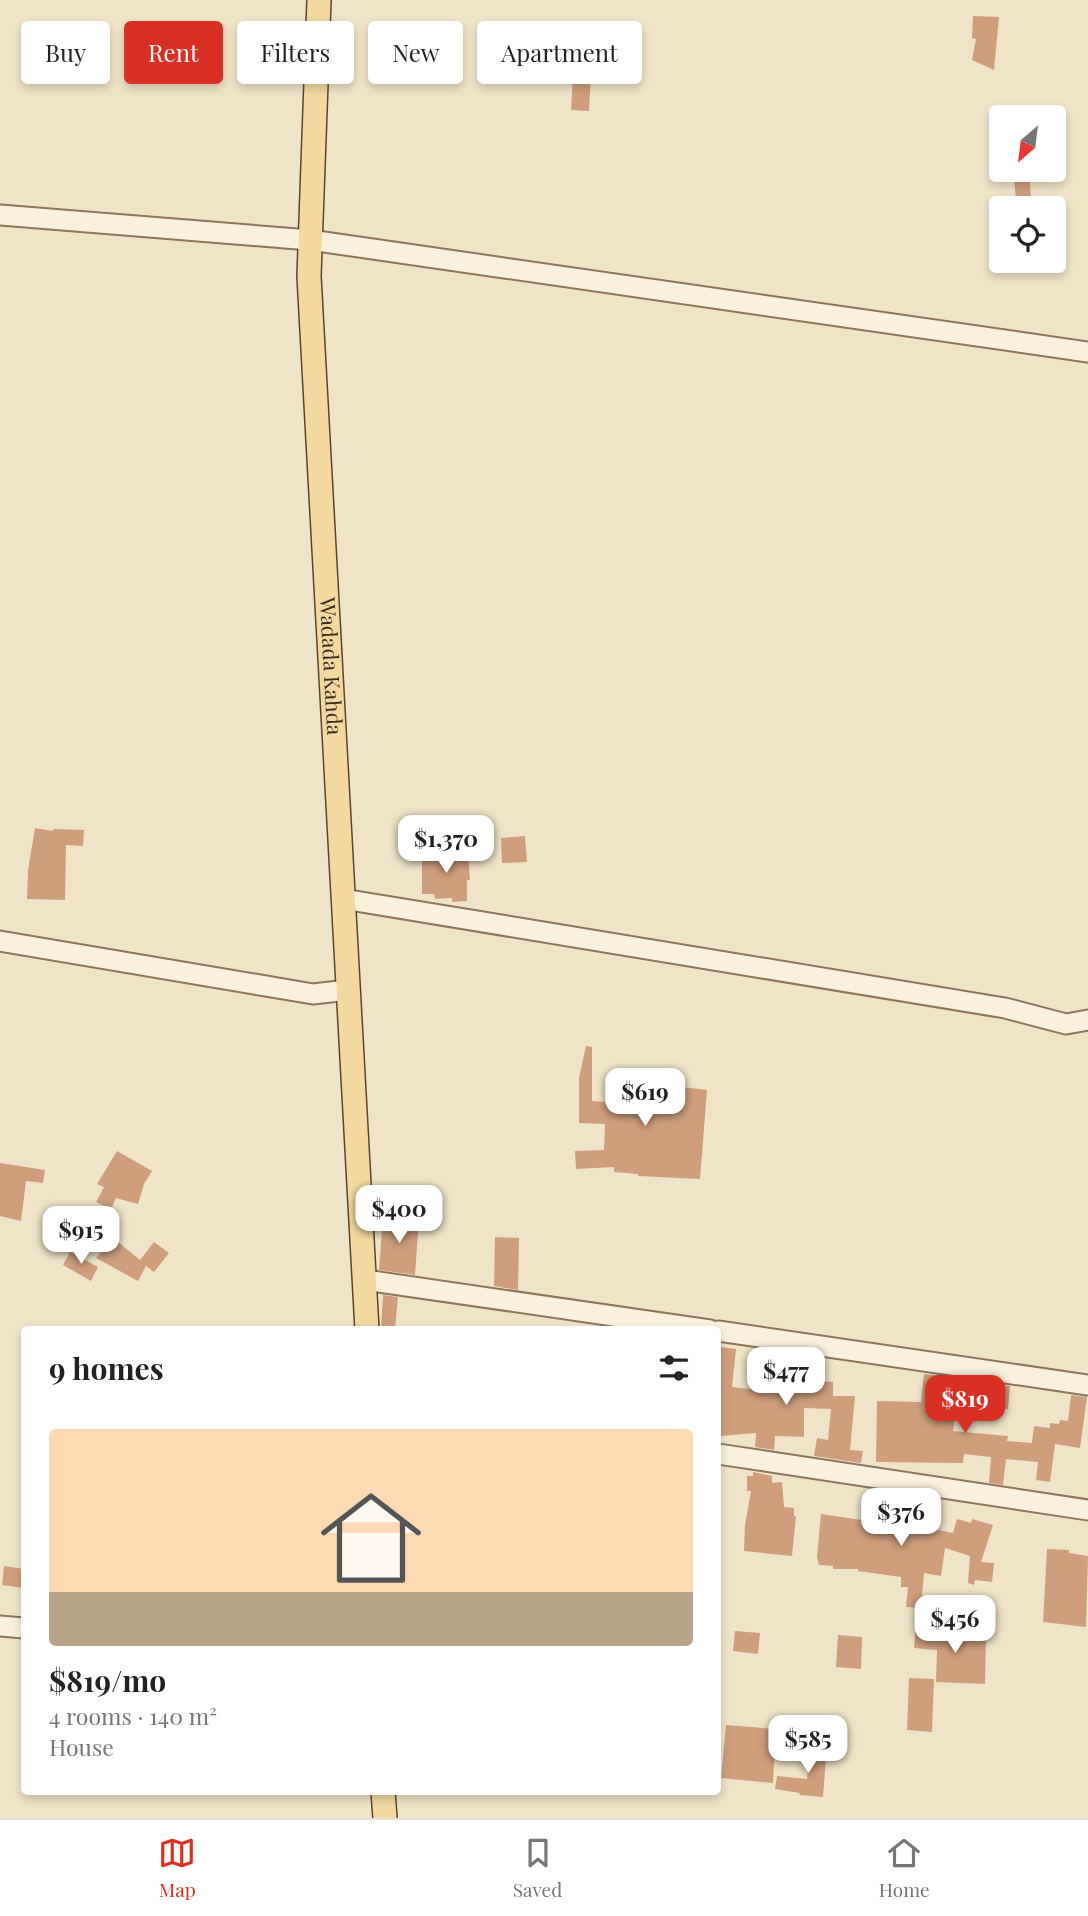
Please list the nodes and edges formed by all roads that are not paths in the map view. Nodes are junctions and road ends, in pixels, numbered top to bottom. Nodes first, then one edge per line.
1 (319, 0) edge
2 (0, 215) edge
3 (310, 240) junction
4 (1088, 352) edge
5 (343, 899) junction
6 (0, 941) edge
7 (348, 990) junction
8 (1088, 1020) edge
9 (365, 1280) junction
10 (368, 1326) edge
11 (682, 1326) edge
12 (721, 1331) edge
13 (1088, 1385) edge
14 (721, 1454) edge
15 (1088, 1510) edge
16 (0, 1626) edge
17 (21, 1628) edge
18 (383, 1795) edge
19 (385, 1818) edge

1 - 3 main road, Wadada Kahda
2 - 3 street
3 - 4 street
3 - 5 main road, Wadada Kahda
5 - 7 main road, Wadada Kahda
5 - 8 street
6 - 7 street
7 - 9 main road, Wadada Kahda
9 - 10 main road, Wadada Kahda
9 - 11 street
12 - 13 street
14 - 15 street
16 - 17 street
18 - 19 main road

